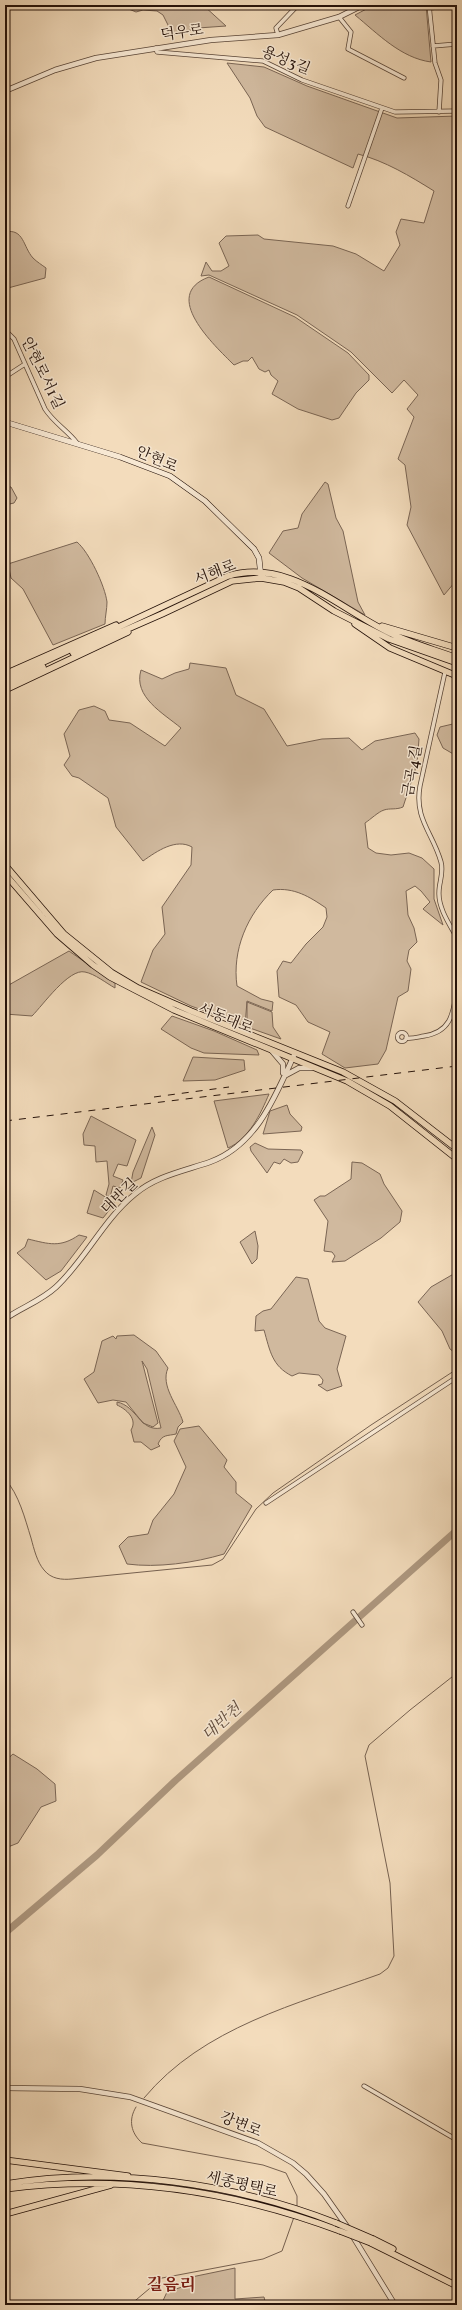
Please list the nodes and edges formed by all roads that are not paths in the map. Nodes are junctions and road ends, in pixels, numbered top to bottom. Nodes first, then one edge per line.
1 (298, 5) edge
2 (363, 5) edge
3 (457, 5) edge
4 (430, 6) edge
5 (339, 17) junction
6 (278, 36) junction
7 (457, 44) edge
8 (433, 46) junction
9 (156, 48) junction
10 (404, 78) dead end
11 (5, 91) edge
12 (382, 108) junction
13 (457, 111) edge
14 (438, 112) junction
15 (348, 206) dead end
16 (5, 330) edge
17 (25, 364) junction
18 (5, 376) edge
19 (5, 422) edge
20 (77, 443) junction
21 (261, 575) junction
22 (162, 614) junction
23 (137, 618) junction
24 (349, 618) junction
25 (372, 624) junction
26 (456, 647) edge
27 (457, 658) edge
28 (457, 664) edge
29 (445, 672) junction
30 (5, 674) edge
31 (457, 676) edge
32 (5, 680) edge
33 (5, 685) edge
34 (5, 690) edge
35 (5, 865) edge
36 (5, 874) edge
37 (457, 938) edge
38 (457, 990) edge
39 (406, 1038) dead end
40 (270, 1048) junction
41 (293, 1055) junction
42 (318, 1069) junction
43 (284, 1075) junction
44 (457, 1149) edge
45 (457, 1159) edge
46 (5, 1319) edge
47 (457, 1377) edge
48 (266, 1503) dead end
49 (353, 1612) dead end
50 (362, 1625) dead end
51 (364, 2086) dead end
52 (5, 2088) edge
53 (457, 2140) edge
54 (5, 2160) edge
55 (138, 2180) junction
56 (5, 2184) edge
57 (118, 2184) junction
58 (5, 2190) edge
59 (5, 2214) edge
60 (372, 2241) junction
61 (457, 2283) edge
62 (457, 2286) edge
63 (395, 2305) edge

1 - 6 street
2 - 5 street, 덕우로
3 - 4 street
4 - 8 street
5 - 6 street, 덕우로
5 - 10 street
6 - 9 street, 덕우로
7 - 8 street
8 - 14 street
9 - 11 street, 덕우로
9 - 12 street, 용성3길
12 - 14 street, 용성3길
12 - 15 street
13 - 14 street, 용성3길
16 - 17 street, 안현로서1길
17 - 18 street
17 - 20 street, 안현로서1길
19 - 20 main road, 안현로
20 - 21 main road, 안현로
21 - 22 main road, 서해로
21 - 23 main road, 서해로
21 - 24 main road, 서해로
21 - 25 main road, 서해로
22 - 33 main road, 서해로
22 - 34 main road
23 - 30 main road
23 - 32 main road, 서해로
24 - 28 main road, 서해로
24 - 29 main road
25 - 26 main road
25 - 27 main road, 서해로
29 - 31 main road
29 - 37 street, 금곡4길
35 - 41 main road, 서동대로
36 - 40 main road, 서동대로
38 - 39 street
40 - 41 main road, 서동대로
40 - 43 street
41 - 42 main road, 서동대로
41 - 43 street, 대반길
41 - 44 main road, 서동대로
42 - 43 street
42 - 45 main road, 서동대로
43 - 46 street, 대반길
47 - 48 street
49 - 50 street
51 - 53 street
52 - 63 street, 강변로
54 - 55 main road
55 - 56 main road, 세종평택로
55 - 60 main road, 세종평택로, bridge
57 - 58 main road, 세종평택로
57 - 59 main road
57 - 60 main road, 세종평택로, bridge
60 - 61 main road, 세종평택로
60 - 62 main road, 세종평택로

